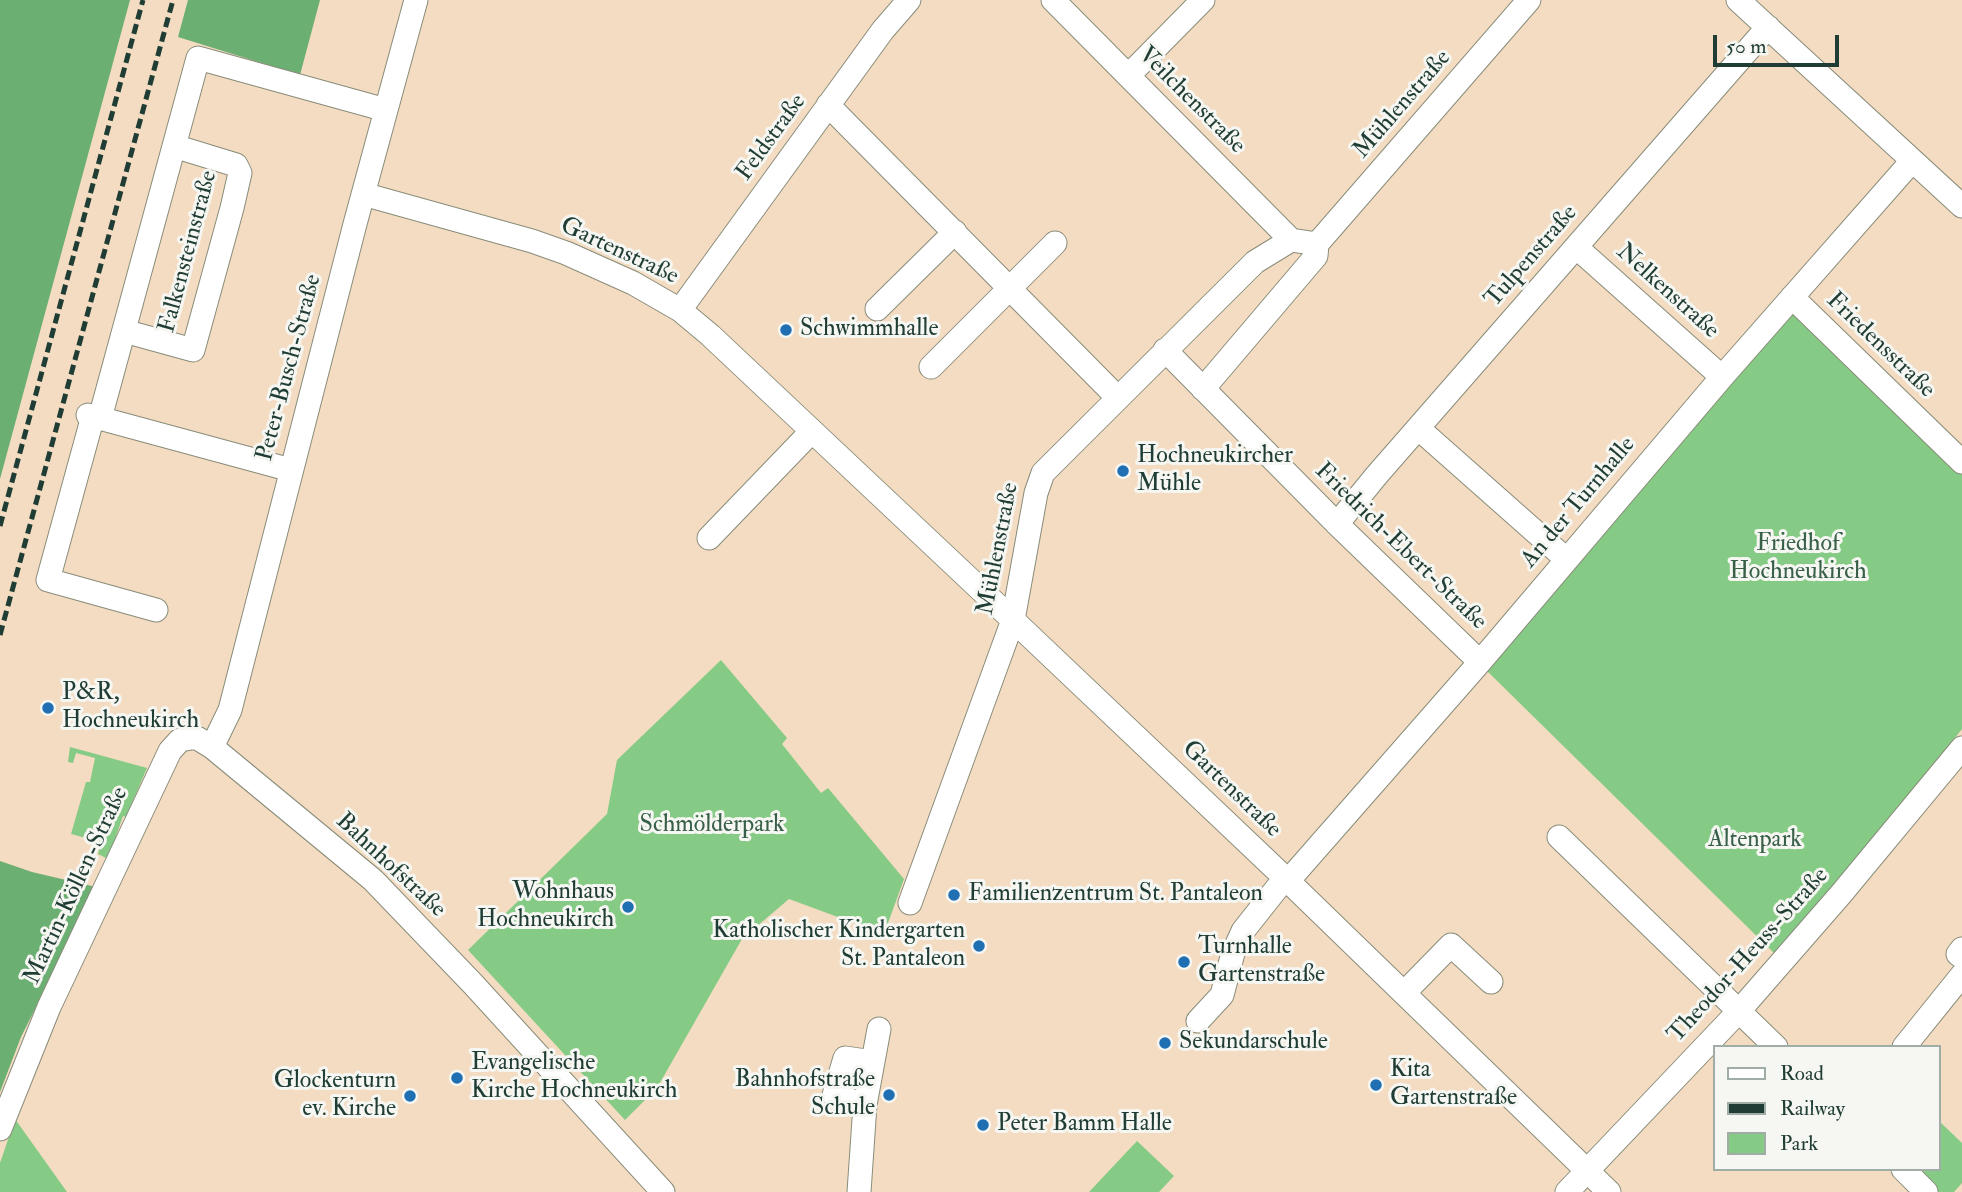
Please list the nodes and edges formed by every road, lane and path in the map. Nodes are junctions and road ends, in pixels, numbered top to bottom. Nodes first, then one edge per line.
1 (416, 0) edge
2 (909, 0) edge
3 (1053, 0) edge
4 (1203, 0) edge
5 (1529, 0) edge
6 (1738, 0) edge
7 (1768, 27) junction
8 (1129, 75) junction
9 (828, 105) junction
10 (386, 110) junction
11 (174, 146) junction
12 (1912, 161) junction
13 (363, 194) junction
14 (1962, 206) edge
15 (955, 232) junction
16 (1291, 240) junction
17 (1055, 243) dead end
18 (1317, 244) junction
19 (1576, 247) junction
20 (1011, 288) junction
21 (1792, 297) junction
22 (877, 309) dead end
23 (680, 310) junction
24 (124, 331) junction
25 (1165, 350) junction
26 (931, 367) dead end
27 (1722, 377) junction
28 (1203, 388) junction
29 (1117, 397) junction
30 (91, 416) junction
31 (1418, 428) junction
32 (811, 432) junction
33 (1962, 462) edge
34 (291, 470) junction
35 (1337, 524) junction
36 (709, 538) dead end
37 (1566, 559) junction
38 (156, 610) dead end
39 (1013, 620) junction
40 (1480, 662) junction
41 (212, 747) junction
42 (1962, 748) edge
43 (1559, 837) dead end
44 (1287, 880) junction
45 (910, 903) dead end
46 (1962, 949) edge
47 (1962, 957) edge
48 (1962, 975) edge
49 (1491, 982) dead end
50 (1404, 993) junction
51 (1739, 1011) junction
52 (1198, 1021) dead end
53 (879, 1029) dead end
54 (1774, 1045) edge
55 (1905, 1045) edge
56 (873, 1062) junction
57 (865, 1105) junction
58 (0, 1129) edge
59 (1586, 1170) junction
60 (1905, 1171) edge
61 (663, 1192) edge
62 (859, 1192) edge
63 (1567, 1192) edge
64 (1609, 1192) edge
65 (1926, 1192) edge

1 - 10 street, Peter-Busch-Straße
2 - 9 street, Feldstraße
3 - 8 street, Veilchenstraße
4 - 8 street
5 - 18 street, Mühlenstraße
6 - 7 street
7 - 12 street
7 - 19 street, Tulpenstraße
8 - 16 street, Veilchenstraße
9 - 15 street
9 - 23 street, Feldstraße
10 - 11 street, Falkensteinstraße
10 - 13 street, Peter-Busch-Straße
11 - 24 street, Falkensteinstraße
11 - 24 street, Falkensteinstraße
12 - 14 street
12 - 21 street, An der Turnhalle
13 - 23 street, Gartenstraße
13 - 34 street, Peter-Busch-Straße
15 - 20 street
15 - 22 street
16 - 18 street
16 - 25 street, Mühlenstraße
17 - 20 street
18 - 28 street, Mühlenstraße
19 - 27 street, Nelkenstraße
19 - 31 street, Tulpenstraße
20 - 26 street
20 - 29 street
21 - 27 street, An der Turnhalle
21 - 33 street, Friedensstraße
23 - 32 street, Gartenstraße
24 - 30 street, Falkensteinstraße
25 - 28 street, Friedrich-Ebert-Straße
25 - 29 street, Mühlenstraße
27 - 37 street, An der Turnhalle
28 - 35 street, Friedrich-Ebert-Straße
29 - 39 street, Mühlenstraße
30 - 34 street
30 - 38 street
31 - 35 street, Tulpenstraße
31 - 37 street
32 - 36 street
32 - 39 street, Gartenstraße
34 - 41 street, Peter-Busch-Straße
35 - 40 street, Friedrich-Ebert-Straße
37 - 40 street, An der Turnhalle
39 - 44 street, Gartenstraße
39 - 45 street, Mühlenstraße
40 - 44 street, An der Turnhalle
41 - 58 street, Martin-Köllen-Straße
41 - 61 street, Bahnhofstraße
42 - 51 street, Theodor-Heuss-Straße
43 - 51 street
44 - 50 street, Gartenstraße
44 - 52 street, An der Turnhalle
46 - 47 street
48 - 55 street
49 - 50 street
50 - 59 street, Gartenstraße
51 - 54 street
51 - 59 street, Theodor-Heuss-Straße
53 - 56 street
56 - 57 street
56 - 57 street
57 - 62 street
59 - 63 street, Theodor-Heuss-Straße
59 - 64 street, Gartenstraße
60 - 65 street

